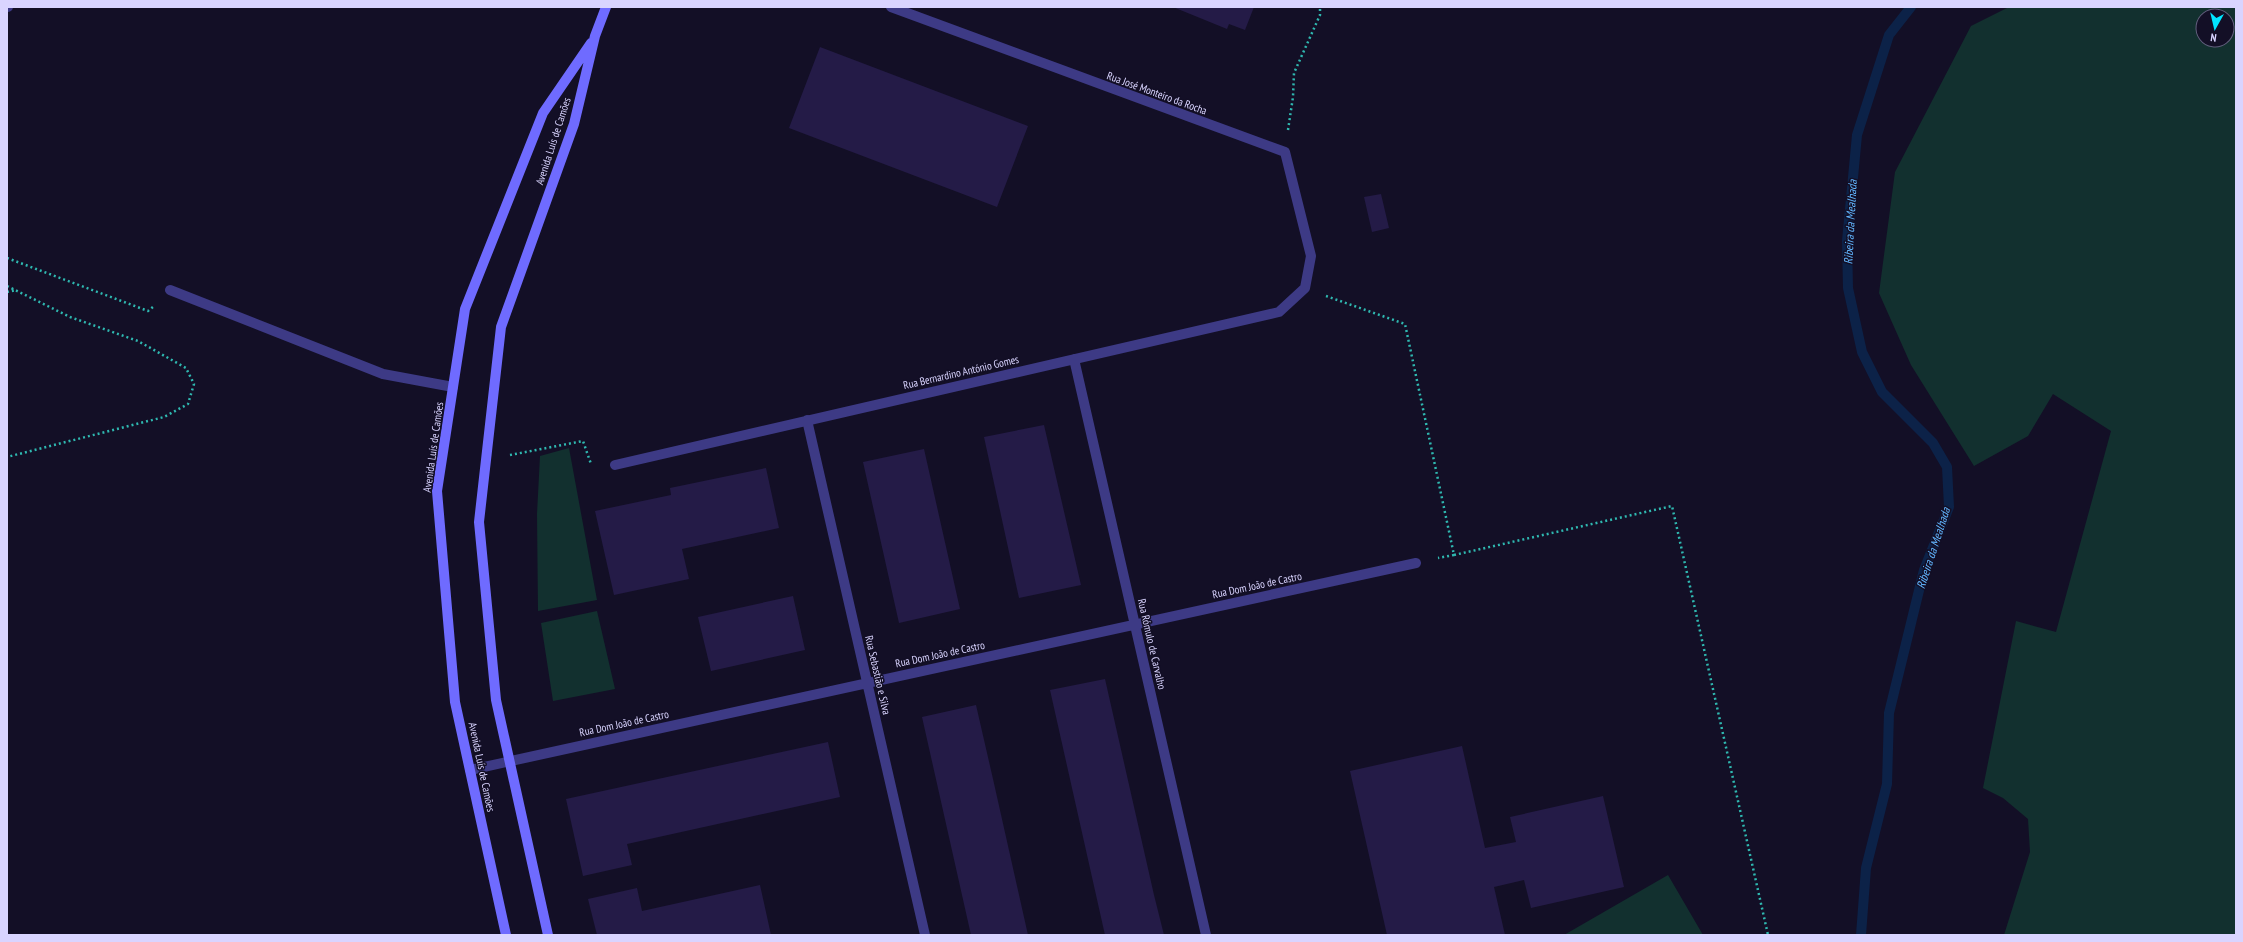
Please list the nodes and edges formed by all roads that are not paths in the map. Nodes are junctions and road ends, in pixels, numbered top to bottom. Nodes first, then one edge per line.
1 (606, 7) edge
2 (890, 7) edge
3 (595, 36) junction
4 (1305, 288) joint
5 (170, 290) road end
6 (1074, 359) junction
7 (453, 387) junction
8 (807, 420) junction
9 (614, 464) road end
10 (1416, 563) road end
11 (1136, 624) junction
12 (867, 682) junction
13 (508, 760) junction
14 (470, 770) junction
15 (506, 935) edge
16 (548, 935) edge
17 (925, 935) edge
18 (1206, 935) edge

1 - 3 street, Avenida Luís de Camões
2 - 4 street, Rua José Monteiro da Rocha
3 - 7 street, Avenida Luís de Camões
3 - 13 street, Avenida Luís de Camões
4 - 6 street, Rua Bernardino António Gomes
5 - 7 street
6 - 8 street, Rua Bernardino António Gomes
6 - 11 street, Rua Rómulo de Carvalho
7 - 14 street, Avenida Luís de Camões
8 - 9 street, Rua Bernardino António Gomes
8 - 12 street, Rua Sebastião e Silva
10 - 11 street, Rua Dom João de Castro
11 - 12 street, Rua Dom João de Castro
11 - 18 street, Rua Rómulo de Carvalho
12 - 13 street, Rua Dom João de Castro
12 - 17 street, Rua Sebastião e Silva
13 - 14 street, Rua Dom João de Castro
13 - 16 street, Avenida Luís de Camões
14 - 15 street, Avenida Luís de Camões

